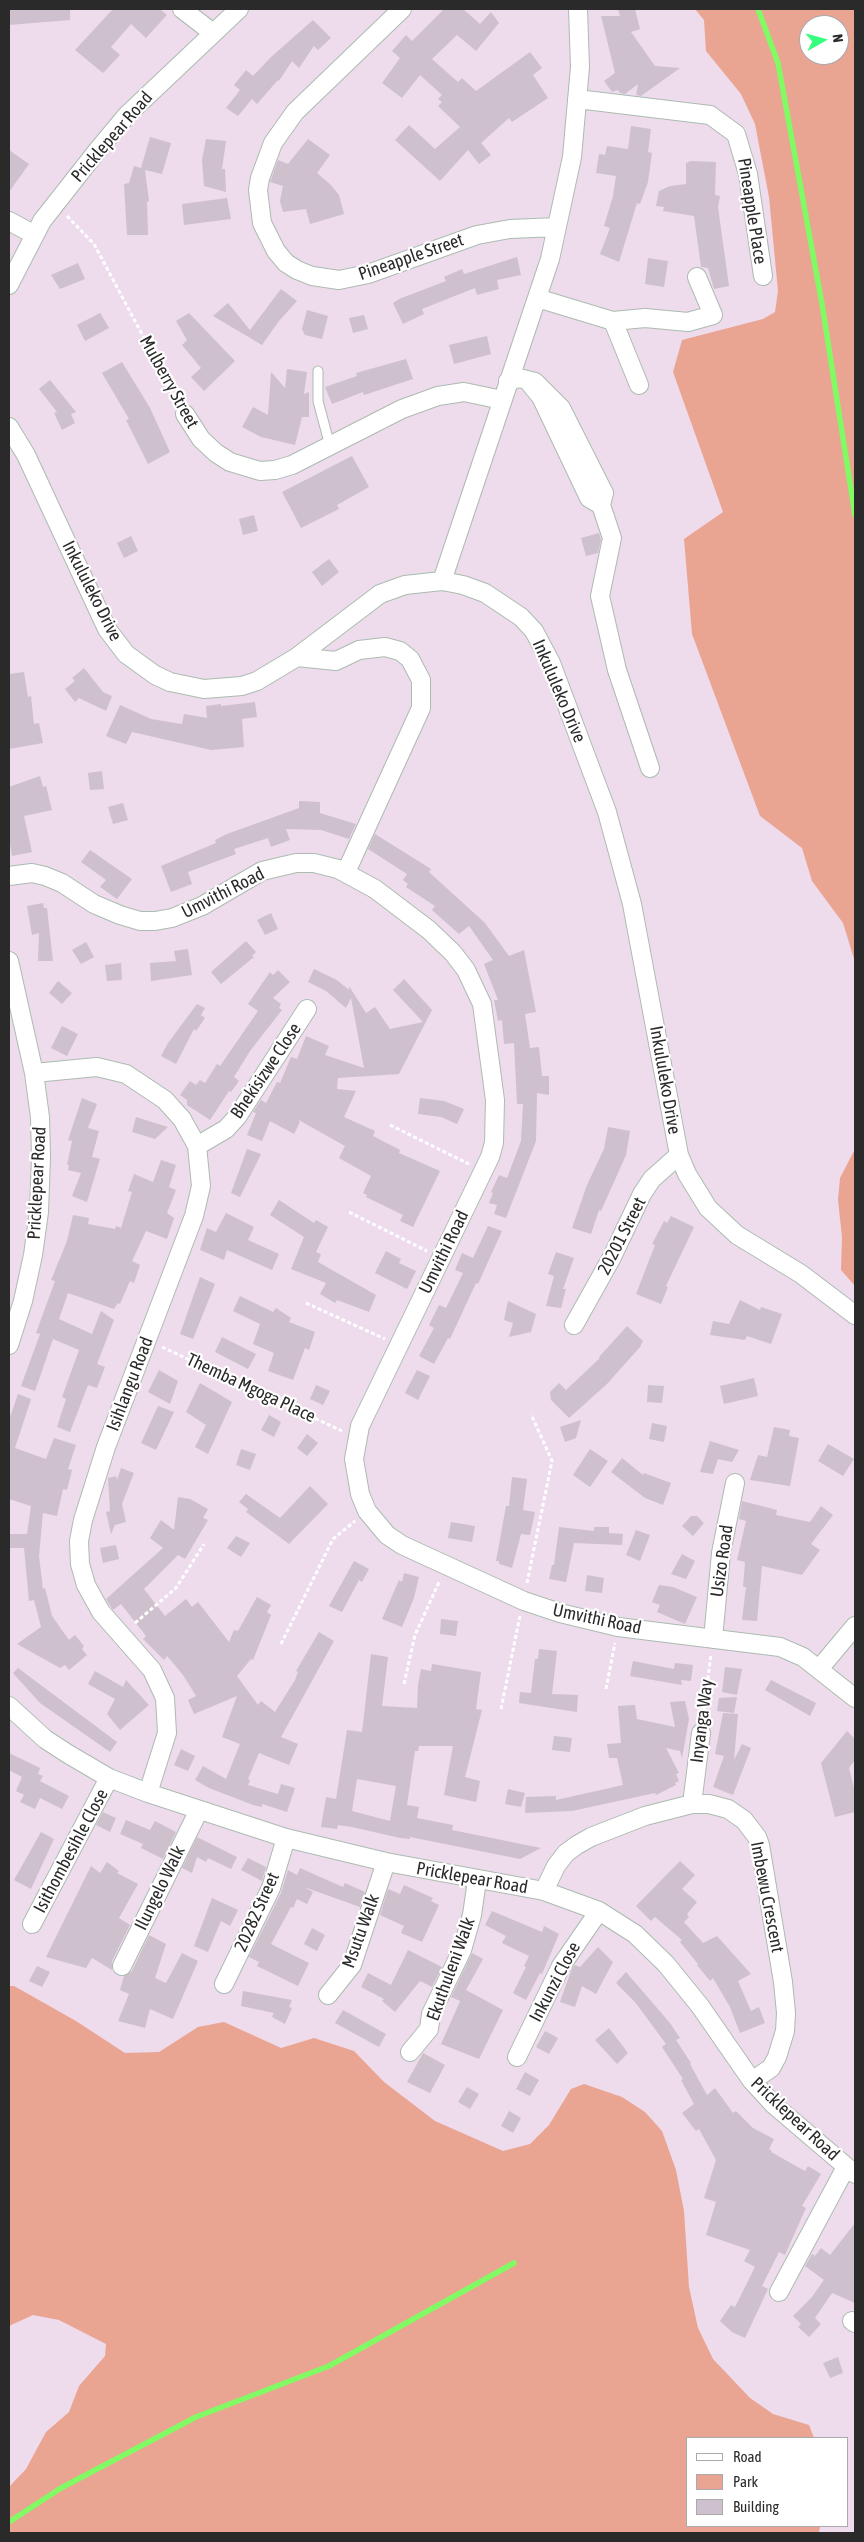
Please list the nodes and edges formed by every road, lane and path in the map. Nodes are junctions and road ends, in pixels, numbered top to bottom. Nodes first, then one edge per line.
1 (182, 9) edge
2 (239, 9) edge
3 (402, 9) edge
4 (578, 9) edge
5 (213, 33) junction
6 (576, 99) junction
7 (54, 204) junction
8 (9, 221) edge
9 (557, 227) junction
10 (33, 234) junction
11 (763, 276) dead end
12 (697, 277) dead end
13 (9, 285) edge
14 (537, 298) junction
15 (613, 322) junction
16 (318, 371) dead end
17 (508, 381) junction
18 (640, 385) dead end
19 (502, 400) junction
20 (185, 414) joint
21 (9, 427) edge
22 (330, 446) junction
23 (442, 582) junction
24 (297, 657) junction
25 (650, 768) dead end
26 (346, 872) junction
27 (9, 876) edge
28 (9, 961) edge
29 (307, 1009) dead end
30 (34, 1073) junction
31 (390, 1125) dead end
32 (197, 1146) junction
33 (679, 1155) junction
34 (483, 1171) junction
35 (349, 1212) dead end
36 (442, 1258) junction
37 (306, 1303) dead end
38 (855, 1315) edge
39 (574, 1325) dead end
40 (147, 1340) junction
41 (9, 1345) edge
42 (399, 1346) junction
43 (531, 1414) dead end
44 (356, 1437) junction
45 (735, 1483) dead end
46 (367, 1511) junction
47 (204, 1544) dead end
48 (446, 1566) junction
49 (524, 1601) junction
50 (855, 1626) edge
51 (618, 1627) junction
52 (121, 1635) junction
53 (713, 1639) junction
54 (281, 1644) dead end
55 (819, 1669) junction
56 (404, 1684) dead end
57 (606, 1689) dead end
58 (855, 1698) edge
59 (9, 1706) edge
60 (501, 1709) dead end
61 (700, 1733) joint
62 (109, 1778) junction
63 (148, 1793) junction
64 (692, 1804) junction
65 (198, 1810) junction
66 (286, 1838) junction
67 (386, 1862) junction
68 (477, 1880) junction
69 (544, 1891) junction
70 (599, 1911) junction
71 (32, 1924) dead end
72 (122, 1966) dead end
73 (224, 1984) dead end
74 (328, 1995) dead end
75 (410, 2052) dead end
76 (518, 2057) dead end
77 (752, 2081) junction
78 (851, 2171) edge
79 (779, 2292) dead end

1 - 5 street
2 - 5 street, Pricklepear Road
3 - 9 street, Pineapple Street
4 - 6 street
5 - 7 street, Pricklepear Road
6 - 9 street
6 - 11 street, Pineapple Place
7 - 10 street, Pricklepear Road
7 - 20 path, Mulberry Street
8 - 10 street
9 - 14 street
10 - 13 street, Pricklepear Road
12 - 15 street
14 - 15 street
14 - 17 street
15 - 18 street
16 - 22 lane
17 - 19 street
17 - 25 street
19 - 22 street, Mulberry Street
19 - 23 street
20 - 22 street, Mulberry Street
21 - 24 street, Inkululeko Drive
23 - 24 street, Inkululeko Drive
23 - 33 street, Inkululeko Drive
24 - 26 street
26 - 27 street, Umvithi Road
26 - 34 street, Umvithi Road
28 - 30 street, Pricklepear Road
29 - 32 street, Bhekisizwe Close
30 - 32 street, Isihlangu Road
30 - 41 street, Pricklepear Road
31 - 34 path
32 - 40 street, Isihlangu Road
33 - 38 street, Inkululeko Drive
33 - 39 street, 20201 Street
34 - 36 street, Umvithi Road
35 - 36 path
36 - 42 street, Umvithi Road
37 - 42 path
40 - 44 path, Themba Mgoga Place
40 - 52 street, Isihlangu Road
42 - 44 street, Umvithi Road
43 - 49 path
44 - 46 street, Umvithi Road
45 - 53 street, Usizo Road
46 - 48 street, Umvithi Road
46 - 54 path
47 - 52 path
48 - 49 street, Umvithi Road
48 - 56 path
49 - 51 street, Umvithi Road
49 - 60 path
50 - 55 street
51 - 53 street, Umvithi Road
51 - 57 path
52 - 63 street, Isihlangu Road
53 - 55 street, Umvithi Road
53 - 61 path, Inyanga Way
55 - 58 street, Umvithi Road
59 - 62 street, Pricklepear Road
61 - 64 street, Inyanga Way
62 - 63 street, Pricklepear Road
62 - 71 street, Isithombesihle Close
63 - 65 street, Pricklepear Road
64 - 69 street, Imbewu Crescent
64 - 77 street, Imbewu Crescent
65 - 66 street, Pricklepear Road
65 - 72 street, Ilungelo Walk
66 - 67 street, Pricklepear Road
66 - 73 street, 20282 Street
67 - 68 street, Pricklepear Road
67 - 74 street, Msutu Walk
68 - 69 street, Pricklepear Road
68 - 75 street, Ekuthuleni Walk
69 - 70 street, Pricklepear Road
70 - 76 street, Inkunzi Close
70 - 77 street, Pricklepear Road
77 - 78 street, Pricklepear Road
78 - 79 street

